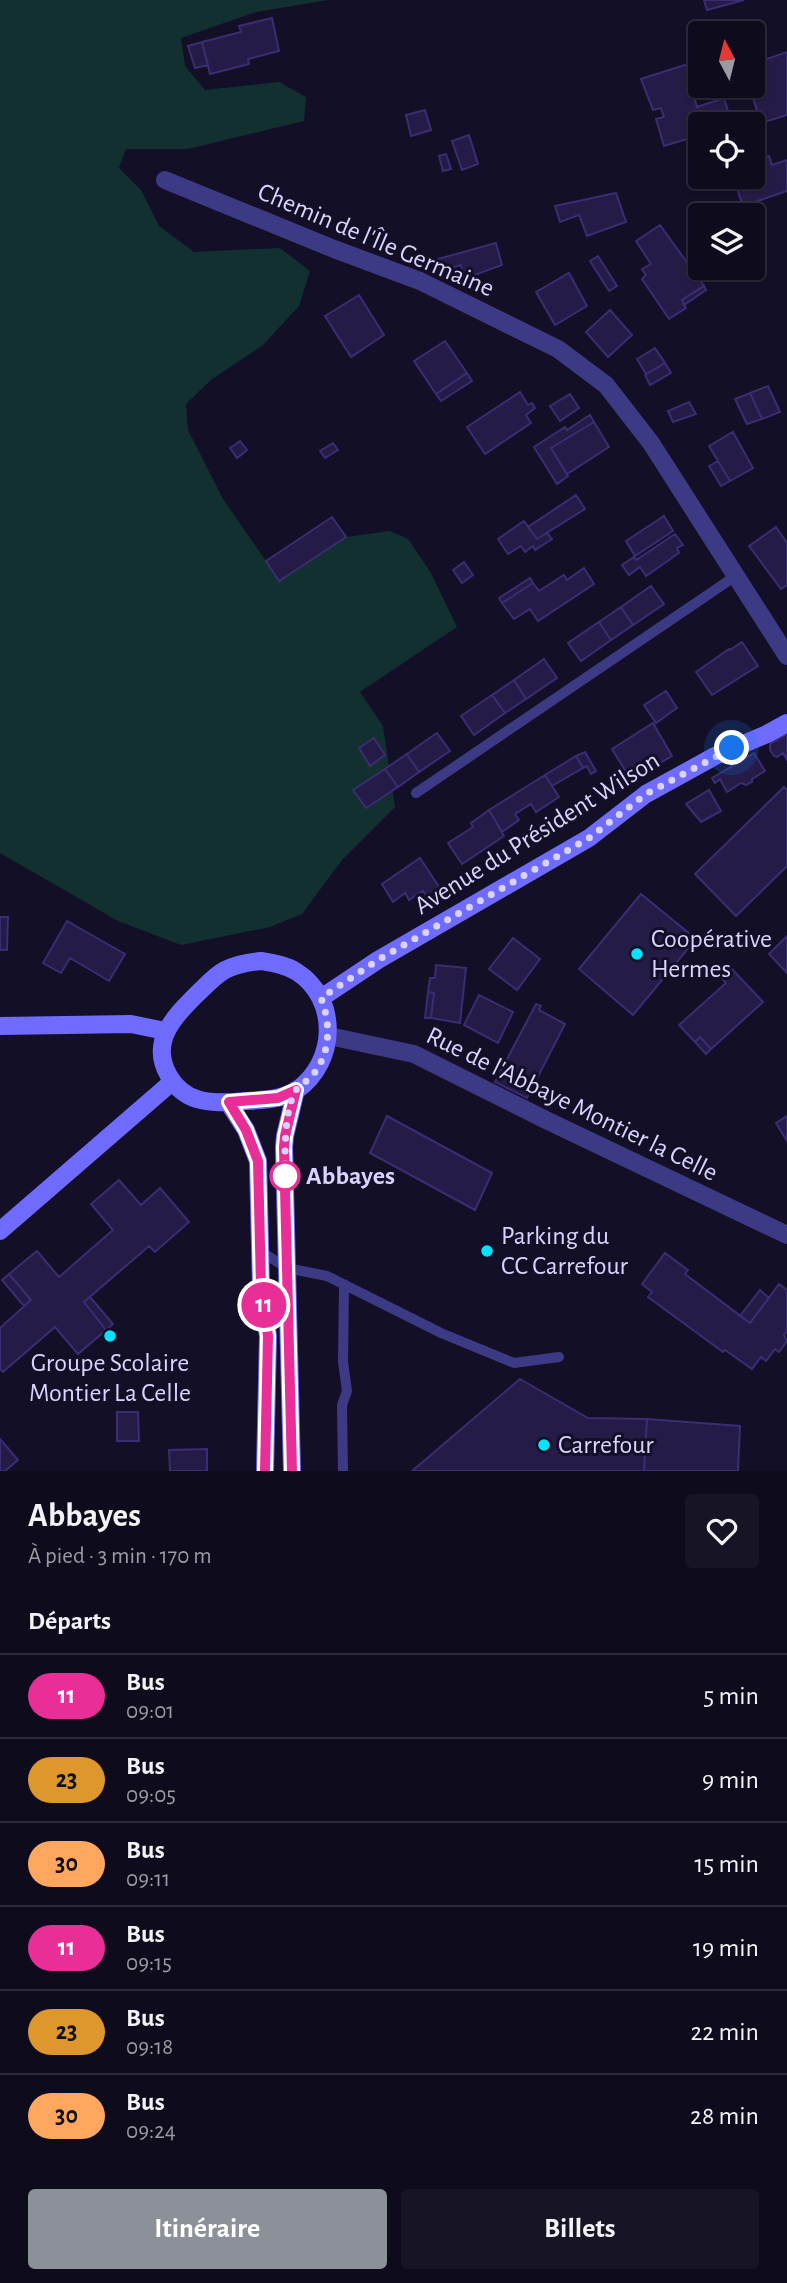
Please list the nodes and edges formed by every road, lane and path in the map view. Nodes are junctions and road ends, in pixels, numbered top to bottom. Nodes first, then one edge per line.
1 (165, 180) dead end
2 (737, 575) junction
3 (787, 656) edge
4 (787, 723) edge
5 (416, 793) dead end
6 (321, 998) junction
7 (0, 1026) edge
8 (165, 1031) junction
9 (328, 1036) junction
10 (173, 1082) junction
11 (296, 1090) junction
12 (229, 1102) junction
13 (0, 1231) edge
14 (787, 1235) edge
15 (260, 1251) junction
16 (287, 1268) junction
17 (344, 1284) junction
18 (559, 1357) dead end
19 (265, 1471) edge
20 (292, 1471) edge
21 (343, 1471) edge

1 - 2 street, Chemin de l'Île Germaine
2 - 3 street, Chemin de l'Île Germaine
2 - 5 lane
4 - 6 street, Avenue du Président Wilson
6 - 8 street
6 - 9 street
7 - 8 street
8 - 10 street
9 - 11 street
9 - 14 street, Rue de l'Abbaye Montier la Celle
10 - 12 street
10 - 13 street
11 - 12 street
11 - 16 street
12 - 15 street
15 - 16 lane
15 - 19 street
16 - 17 lane
16 - 20 street
17 - 18 lane
17 - 21 lane

